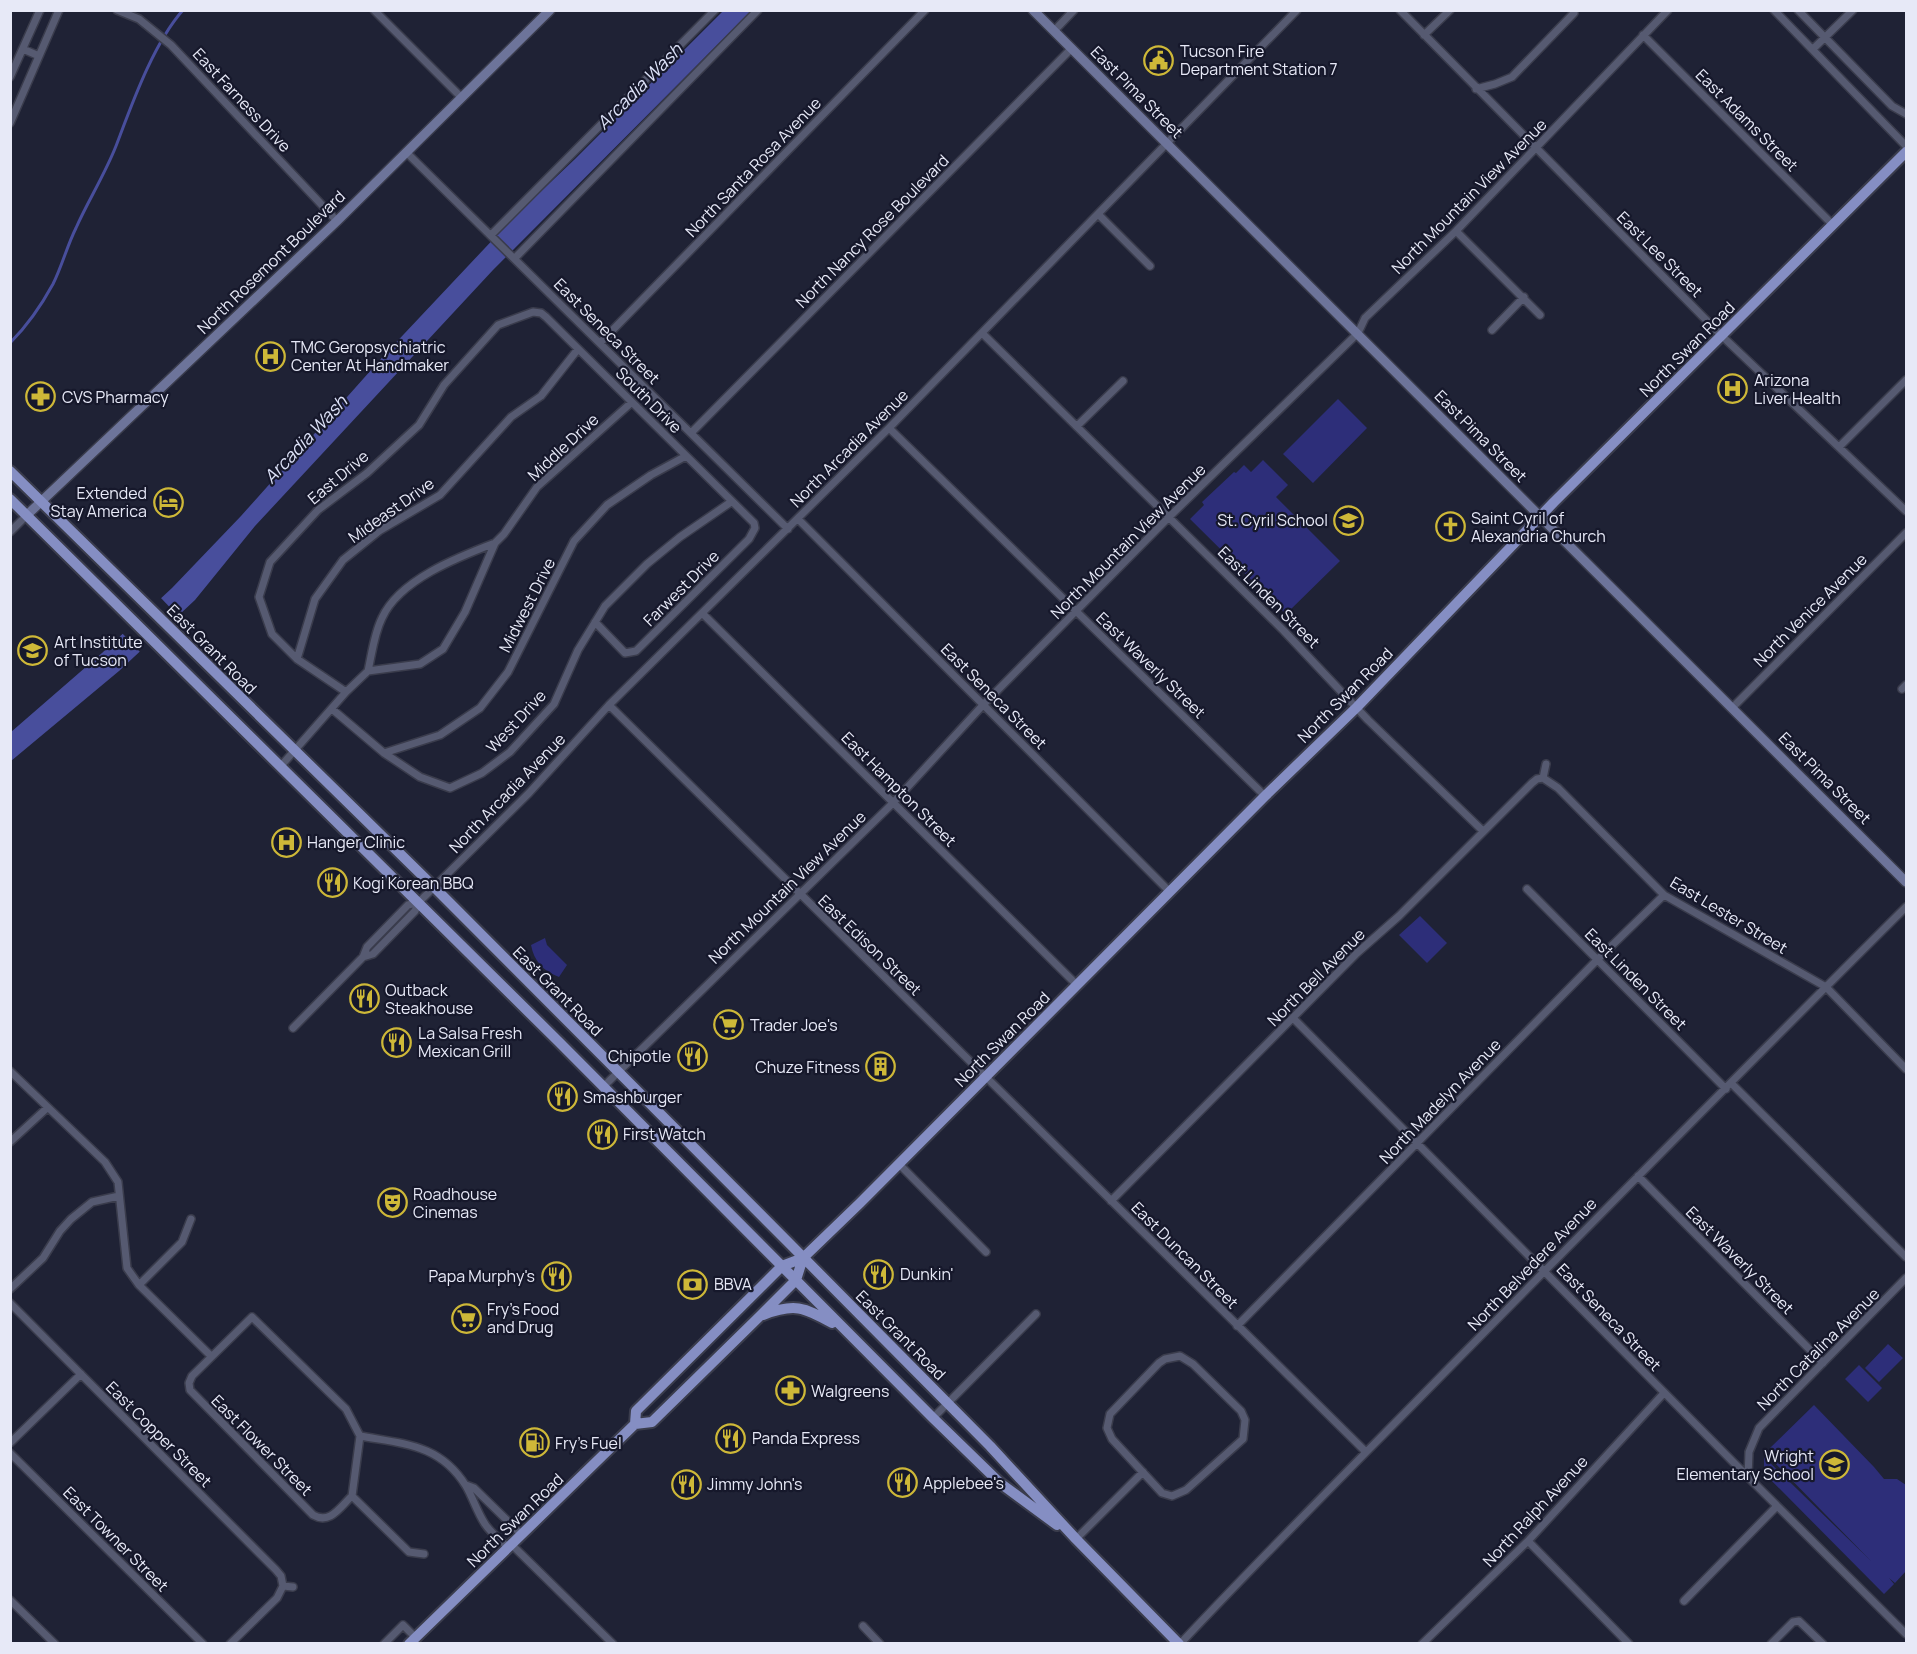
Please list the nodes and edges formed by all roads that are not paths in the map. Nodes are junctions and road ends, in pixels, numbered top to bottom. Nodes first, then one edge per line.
1 (40, 10) edge
2 (59, 10) edge
3 (117, 10) edge
4 (374, 10) edge
5 (550, 10) edge
6 (715, 10) edge
7 (758, 10) edge
8 (925, 10) edge
9 (1034, 10) edge
10 (1074, 10) edge
11 (1297, 10) edge
12 (1400, 10) edge
13 (1450, 10) edge
14 (1668, 10) edge
15 (1774, 10) edge
16 (1798, 10) edge
17 (1853, 10) edge
18 (1574, 13) dead end
19 (1054, 31) junction
20 (1424, 35) junction
21 (1643, 35) junction
22 (1825, 38) junction
23 (1072, 48) junction
24 (23, 49) junction
25 (1813, 50) junction
26 (39, 56) junction
27 (10, 77) edge
28 (1476, 89) junction
29 (462, 98) junction
30 (1905, 114) edge
31 (10, 123) edge
32 (1167, 144) junction
33 (1906, 146) edge
34 (1536, 149) junction
35 (406, 152) junction
36 (1906, 152) edge
37 (1099, 214) junction
38 (337, 221) junction
39 (1833, 225) junction
40 (1456, 231) junction
41 (493, 236) junction
42 (514, 257) junction
43 (1150, 266) dead end
44 (1524, 297) junction
45 (1540, 315) dead end
46 (546, 317) joint
47 (1492, 330) dead end
48 (982, 333) junction
49 (1358, 333) junction
50 (1722, 336) junction
51 (600, 343) junction
52 (578, 349) junction
53 (1906, 380) edge
54 (1123, 381) dead end
55 (632, 402) junction
56 (1077, 426) junction
57 (889, 428) junction
58 (692, 432) junction
59 (1839, 447) junction
60 (686, 456) junction
61 (10, 471) edge
62 (10, 499) edge
63 (41, 501) junction
64 (731, 502) junction
65 (1906, 511) edge
66 (27, 515) junction
67 (1170, 517) junction
68 (1540, 517) junction
69 (798, 519) junction
70 (788, 529) junction
71 (10, 532) edge
72 (1906, 533) edge
73 (495, 543) junction
74 (1077, 612) junction
75 (702, 613) junction
76 (595, 622) junction
77 (297, 659) junction
78 (368, 671) junction
79 (346, 692) junction
80 (609, 705) junction
81 (983, 705) junction
82 (1356, 707) junction
83 (1733, 707) junction
84 (332, 709) junction
85 (296, 751) junction
86 (384, 753) junction
87 (1546, 764) dead end
88 (280, 767) junction
89 (1544, 778) junction
90 (1265, 796) junction
91 (893, 803) junction
92 (1483, 831) junction
93 (1906, 882) edge
94 (434, 887) junction
95 (1527, 889) dead end
96 (1170, 892) junction
97 (798, 894) junction
98 (1664, 895) junction
99 (419, 902) junction
100 (1906, 907) edge
101 (1597, 960) junction
102 (1077, 985) junction
103 (1826, 987) junction
104 (1293, 1018) junction
105 (293, 1028) dead end
106 (1906, 1069) edge
107 (10, 1071) edge
108 (617, 1073) junction
109 (986, 1077) junction
110 (1728, 1086) junction
111 (603, 1087) junction
112 (47, 1108) junction
113 (10, 1142) edge
114 (1417, 1144) junction
115 (899, 1164) junction
116 (1638, 1176) junction
117 (119, 1196) junction
118 (1111, 1201) junction
119 (191, 1219) dead end
120 (986, 1252) dead end
121 (1906, 1257) edge
122 (803, 1258) junction
123 (782, 1266) junction
124 (1544, 1271) junction
125 (1906, 1278) edge
126 (796, 1280) junction
127 (139, 1286) junction
128 (10, 1289) edge
129 (10, 1303) edge
130 (1036, 1314) dead end
131 (760, 1316) junction
132 (1237, 1326) junction
133 (847, 1332) junction
134 (211, 1356) junction
135 (1823, 1363) junction
136 (81, 1374) junction
137 (1664, 1393) junction
138 (947, 1402) junction
139 (933, 1418) junction
140 (635, 1424) junction
141 (360, 1436) junction
142 (10, 1443) edge
143 (1366, 1452) junction
144 (10, 1453) edge
145 (1143, 1472) junction
146 (1748, 1477) junction
147 (466, 1485) junction
148 (352, 1496) junction
149 (1777, 1506) junction
150 (521, 1534) junction
151 (1076, 1539) junction
152 (1528, 1541) junction
153 (510, 1545) junction
154 (424, 1554) dead end
155 (283, 1586) junction
156 (292, 1587) dead end
157 (10, 1599) edge
158 (1684, 1601) dead end
159 (863, 1626) dead end
160 (1906, 1634) edge
161 (412, 1640) edge
162 (55, 1644) edge
163 (203, 1644) edge
164 (230, 1644) edge
165 (384, 1644) edge
166 (613, 1644) edge
167 (880, 1644) edge
168 (1180, 1644) edge
169 (1422, 1644) edge
170 (1629, 1644) edge
171 (1772, 1644) edge
172 (1824, 1644) edge

1 - 24 street
2 - 26 street
3 - 38 street, East Farness Drive
4 - 29 street
5 - 29 street, North Rosemont Boulevard
6 - 41 street
7 - 42 street
8 - 51 street, North Santa Rosa Avenue
9 - 19 street, East Pima Street
10 - 19 street
11 - 32 street, North Arcadia Avenue
12 - 20 street, East Lee Street
13 - 20 street
14 - 21 street, North Mountain View Avenue
15 - 25 street
16 - 22 street
17 - 22 street
18 - 28 street
19 - 23 street, East Pima Street
20 - 28 street, East Lee Street
21 - 34 street, North Mountain View Avenue
21 - 39 street, East Adams Street
22 - 25 street
22 - 30 street
23 - 32 street, East Pima Street
23 - 58 street, North Nancy Rose Boulevard
24 - 26 street
24 - 27 street
25 - 33 street
26 - 31 street
28 - 34 street, East Lee Street
29 - 35 street, North Rosemont Boulevard
32 - 37 street, North Arcadia Avenue
32 - 49 street, East Pima Street
34 - 40 street, North Mountain View Avenue
34 - 50 street, East Lee Street
35 - 38 street, North Rosemont Boulevard
35 - 41 street, East Seneca Street
36 - 39 main road, North Swan Road
37 - 43 street
37 - 48 street, North Arcadia Avenue
38 - 63 street, North Rosemont Boulevard
39 - 50 main road, North Swan Road
40 - 44 street
40 - 49 street, North Mountain View Avenue
41 - 42 street, East Seneca Street
42 - 51 street, East Seneca Street
44 - 45 street
44 - 47 street
46 - 52 street, South Drive
46 - 77 street, East Drive
48 - 56 street, East Linden Street
48 - 57 street, North Arcadia Avenue
49 - 67 street, North Mountain View Avenue
49 - 68 street, East Pima Street
50 - 59 street, East Lee Street
50 - 68 main road, North Swan Road
51 - 58 street, East Seneca Street
52 - 55 street, South Drive
52 - 77 street, Mideast Drive
53 - 59 street
54 - 56 street
55 - 60 street, South Drive
55 - 73 street, Middle Drive
56 - 67 street, East Linden Street
57 - 69 street, North Arcadia Avenue
57 - 74 street, East Waverly Street
58 - 70 street, East Seneca Street
59 - 65 street, East Lee Street
60 - 64 street, South Drive
60 - 86 street, Midwest Drive
61 - 63 main road, East Grant Road
62 - 66 main road, East Grant Road
63 - 66 street, North Rosemont Boulevard
63 - 85 main road, East Grant Road
64 - 76 street, West Drive
64 - 76 street, Farwest Drive
66 - 71 street, North Rosemont Boulevard
66 - 88 main road, East Grant Road
67 - 74 street, North Mountain View Avenue
67 - 82 street, East Linden Street
68 - 82 main road, North Swan Road
68 - 83 street, East Pima Street
69 - 70 street, North Arcadia Avenue
69 - 81 street, East Seneca Street
70 - 75 street, North Arcadia Avenue
72 - 83 street, North Venice Avenue
73 - 78 street, Middle Drive
73 - 78 street, Middle Drive
74 - 81 street, North Mountain View Avenue
74 - 90 street, East Waverly Street
75 - 80 street, North Arcadia Avenue
75 - 91 street, East Hampton Street
76 - 86 street, West Drive
77 - 79 street, East Drive
78 - 79 street
79 - 84 street
80 - 94 street, North Arcadia Avenue
80 - 97 street, East Edison Street
81 - 91 street, North Mountain View Avenue
81 - 96 street, East Seneca Street
82 - 90 main road, North Swan Road
82 - 92 street, East Linden Street
83 - 93 street, East Pima Street
84 - 85 street
84 - 86 street, West Drive
85 - 88 street
85 - 94 main road, East Grant Road
87 - 89 street
88 - 99 main road, East Grant Road
89 - 92 street, North Bell Avenue
89 - 98 street, East Lester Street
90 - 96 main road, North Swan Road
91 - 97 street, North Mountain View Avenue
91 - 102 street, East Hampton Street
92 - 104 street, North Bell Avenue
94 - 99 street, North Arcadia Avenue
94 - 108 main road, East Grant Road
95 - 101 street, East Linden Street
96 - 102 main road, North Swan Road
97 - 108 street, North Mountain View Avenue
97 - 109 street, East Edison Street
98 - 101 street, North Madelyn Avenue
98 - 103 street, East Lester Street
99 - 105 street, North Arcadia Avenue
99 - 111 main road, East Grant Road
100 - 103 street, North Belvedere Avenue
101 - 110 street, East Linden Street
101 - 114 street, North Madelyn Avenue
102 - 109 main road, North Swan Road
103 - 106 street, East Lester Street
103 - 110 street, North Belvedere Avenue
104 - 114 street, East Seneca Street
104 - 118 street, North Bell Avenue
107 - 112 street
108 - 111 street, North Mountain View Avenue
108 - 122 main road, East Grant Road
109 - 115 main road, North Swan Road
109 - 118 street, East Duncan Street
110 - 116 street, North Belvedere Avenue
110 - 121 street, East Linden Street
111 - 123 main road, East Grant Road
112 - 113 street
112 - 117 street
114 - 124 street, East Seneca Street
114 - 132 street, North Madelyn Avenue
115 - 120 street
115 - 122 main road, North Swan Road
116 - 124 street, North Belvedere Avenue
116 - 135 street, East Waverly Street
117 - 127 street
117 - 128 street
118 - 132 street, East Duncan Street
119 - 127 street
122 - 123 main road, North Swan Road
122 - 126 main road, North Swan Road
122 - 138 main road, East Grant Road
123 - 126 main road, East Grant Road
123 - 140 main road, North Swan Road
124 - 137 street, East Seneca Street
124 - 143 street, North Belvedere Avenue
125 - 135 street, North Catalina Avenue
126 - 131 main road, North Swan Road
126 - 133 main road, East Grant Road
127 - 134 street
129 - 136 street, East Copper Street
130 - 138 street
131 - 133 main road
131 - 140 main road, North Swan Road
132 - 143 street, East Duncan Street
133 - 139 main road, East Grant Road
134 - 141 street
134 - 148 street, East Flower Street
135 - 146 street, North Catalina Avenue
136 - 142 street
136 - 155 street, East Copper Street
137 - 146 street, East Seneca Street
137 - 152 street, North Ralph Avenue
138 - 139 street
138 - 151 main road, East Grant Road
139 - 151 main road, East Grant Road
140 - 150 main road, North Swan Road
141 - 147 street
141 - 148 street
143 - 168 street, North Belvedere Avenue
144 - 163 street, East Towner Street
145 - 145 street
145 - 151 street
146 - 149 street, East Seneca Street
147 - 150 street
147 - 153 street
148 - 154 street
149 - 158 street
149 - 160 street, East Seneca Street
150 - 153 main road, North Swan Road
151 - 168 main road, East Grant Road
152 - 169 street, North Ralph Avenue
152 - 170 street
153 - 161 main road, North Swan Road
153 - 166 street
155 - 156 street
155 - 164 street
157 - 162 street
159 - 167 street
161 - 165 street, North Swan Road
171 - 172 street

